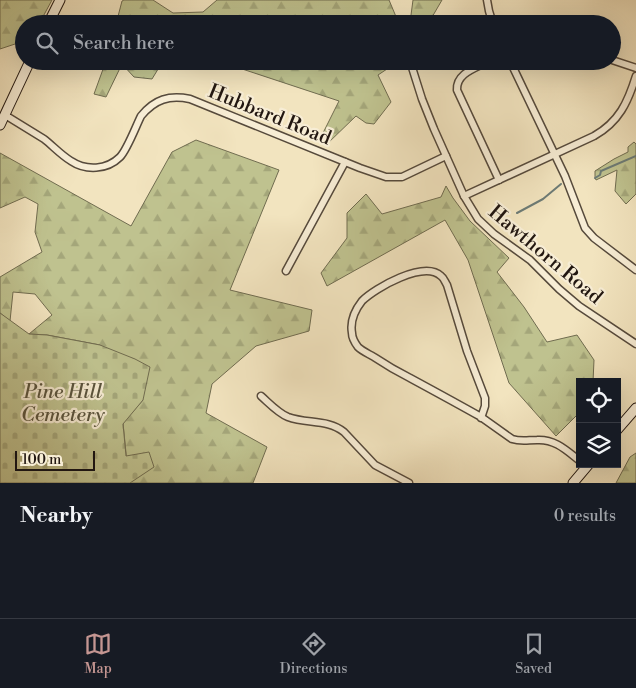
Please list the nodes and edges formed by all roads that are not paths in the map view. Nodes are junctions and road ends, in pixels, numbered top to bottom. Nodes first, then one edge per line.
1 (60, 0) edge
2 (487, 0) edge
3 (52, 15) edge
4 (490, 15) edge
5 (621, 63) edge
6 (636, 68) edge
7 (26, 70) edge
8 (413, 70) edge
9 (472, 70) edge
10 (514, 70) edge
11 (636, 76) edge
12 (4, 116) junction
13 (0, 125) edge
14 (554, 154) junction
15 (446, 156) junction
16 (345, 162) junction
17 (499, 180) junction
18 (464, 196) junction
19 (636, 270) edge
20 (286, 271) dead end
21 (636, 344) edge
22 (261, 396) dead end
23 (636, 408) edge
24 (481, 418) junction
25 (621, 425) edge
26 (576, 457) edge
27 (582, 468) edge
28 (409, 483) edge
29 (573, 483) edge

1 - 3 street
2 - 4 street
5 - 6 street
7 - 12 street
8 - 15 street, Hawthorn Road
9 - 17 street
10 - 14 street
11 - 14 street
12 - 13 street
12 - 16 street, Hubbard Road
14 - 17 street
14 - 19 street
15 - 16 street, Hubbard Road
15 - 18 street, Hawthorn Road
16 - 20 street
17 - 18 street
18 - 21 street, Hawthorn Road
22 - 28 street
23 - 25 street
24 - 24 street
24 - 26 street
27 - 29 street

